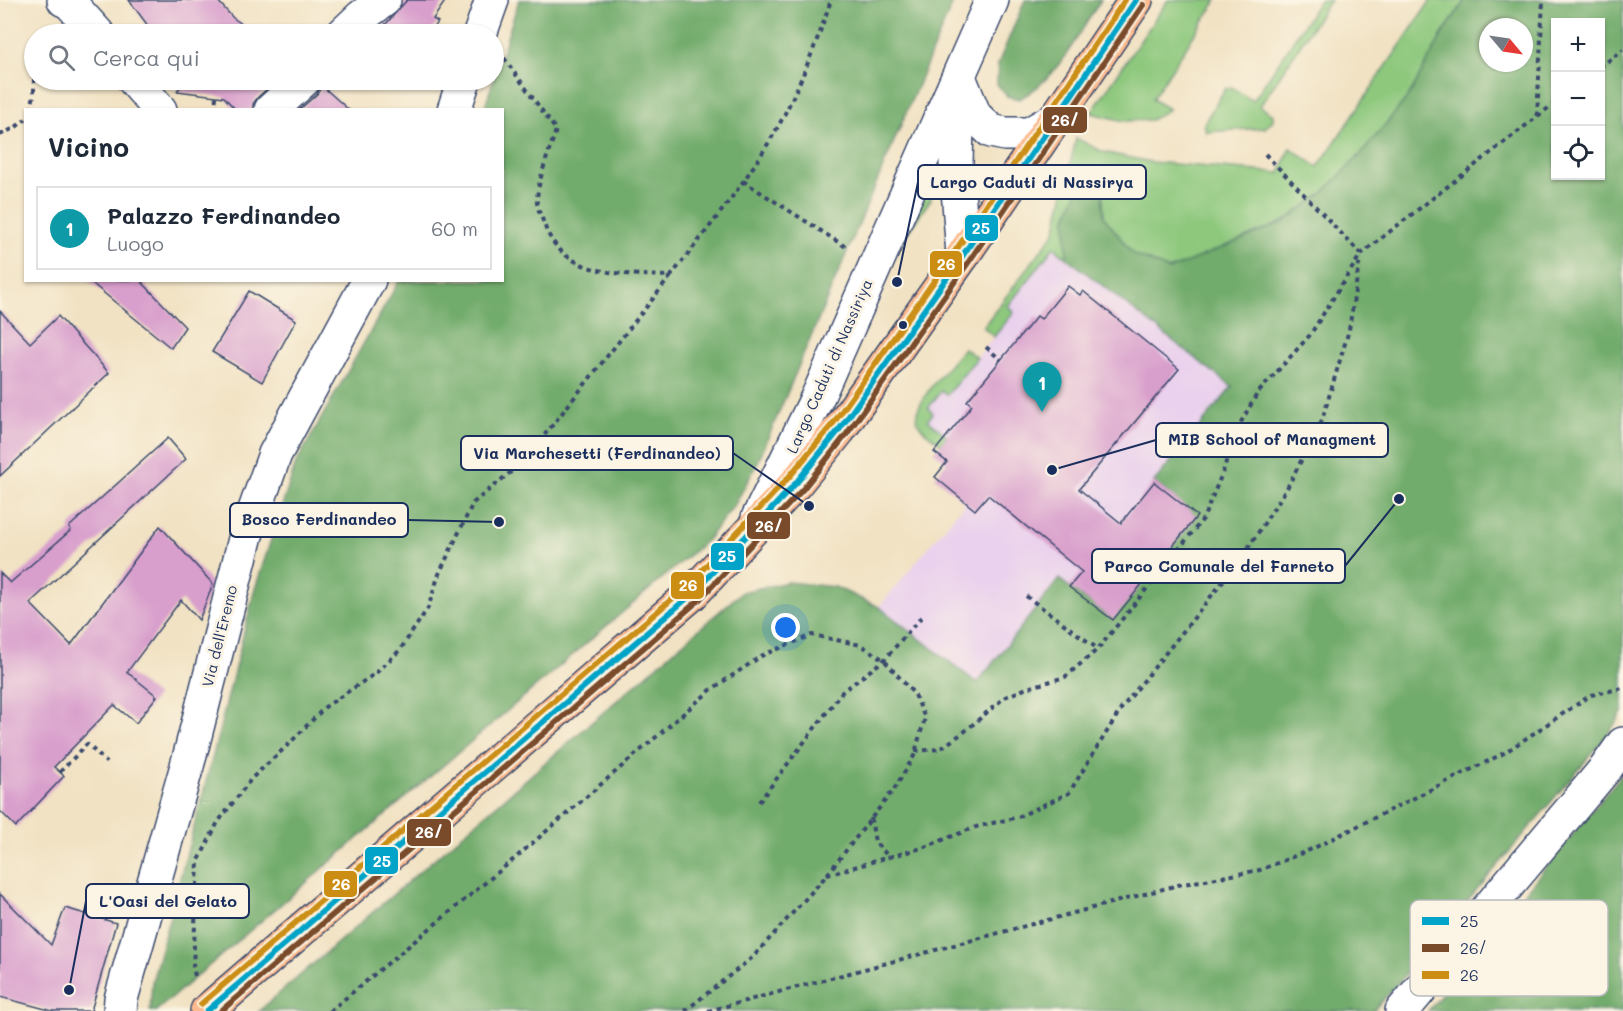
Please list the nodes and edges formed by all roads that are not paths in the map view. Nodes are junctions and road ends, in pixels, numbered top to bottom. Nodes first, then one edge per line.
1 (64, 0) edge
2 (384, 0) edge
3 (492, 0) edge
4 (992, 0) edge
5 (1136, 0) edge
6 (89, 24) edge
7 (354, 24) edge
8 (491, 24) edge
9 (959, 75) junction
10 (143, 90) edge
11 (293, 90) edge
12 (461, 90) edge
13 (158, 108) edge
14 (273, 108) edge
15 (455, 108) edge
16 (1055, 119) junction
17 (963, 255) junction
18 (368, 282) edge
19 (751, 533) junction
20 (1623, 744) edge
21 (1495, 900) edge
22 (1415, 996) edge
23 (202, 997) edge
24 (120, 1011) edge
25 (1402, 1011) edge

1 - 6 street
2 - 7 street
3 - 8 street
4 - 9 street, Largo Caduti di Nassiriya
5 - 16 main road, Largo Caduti di Nassiriya
9 - 16 street
9 - 17 street
9 - 19 street, Largo Caduti di Nassiriya
10 - 13 street
11 - 14 street
12 - 15 street
16 - 17 main road, Largo Caduti di Nassiriya
17 - 19 main road, Largo Caduti di Nassiriya
18 - 24 street, Via dell'Eremo
19 - 23 main road
20 - 21 street
22 - 25 street

